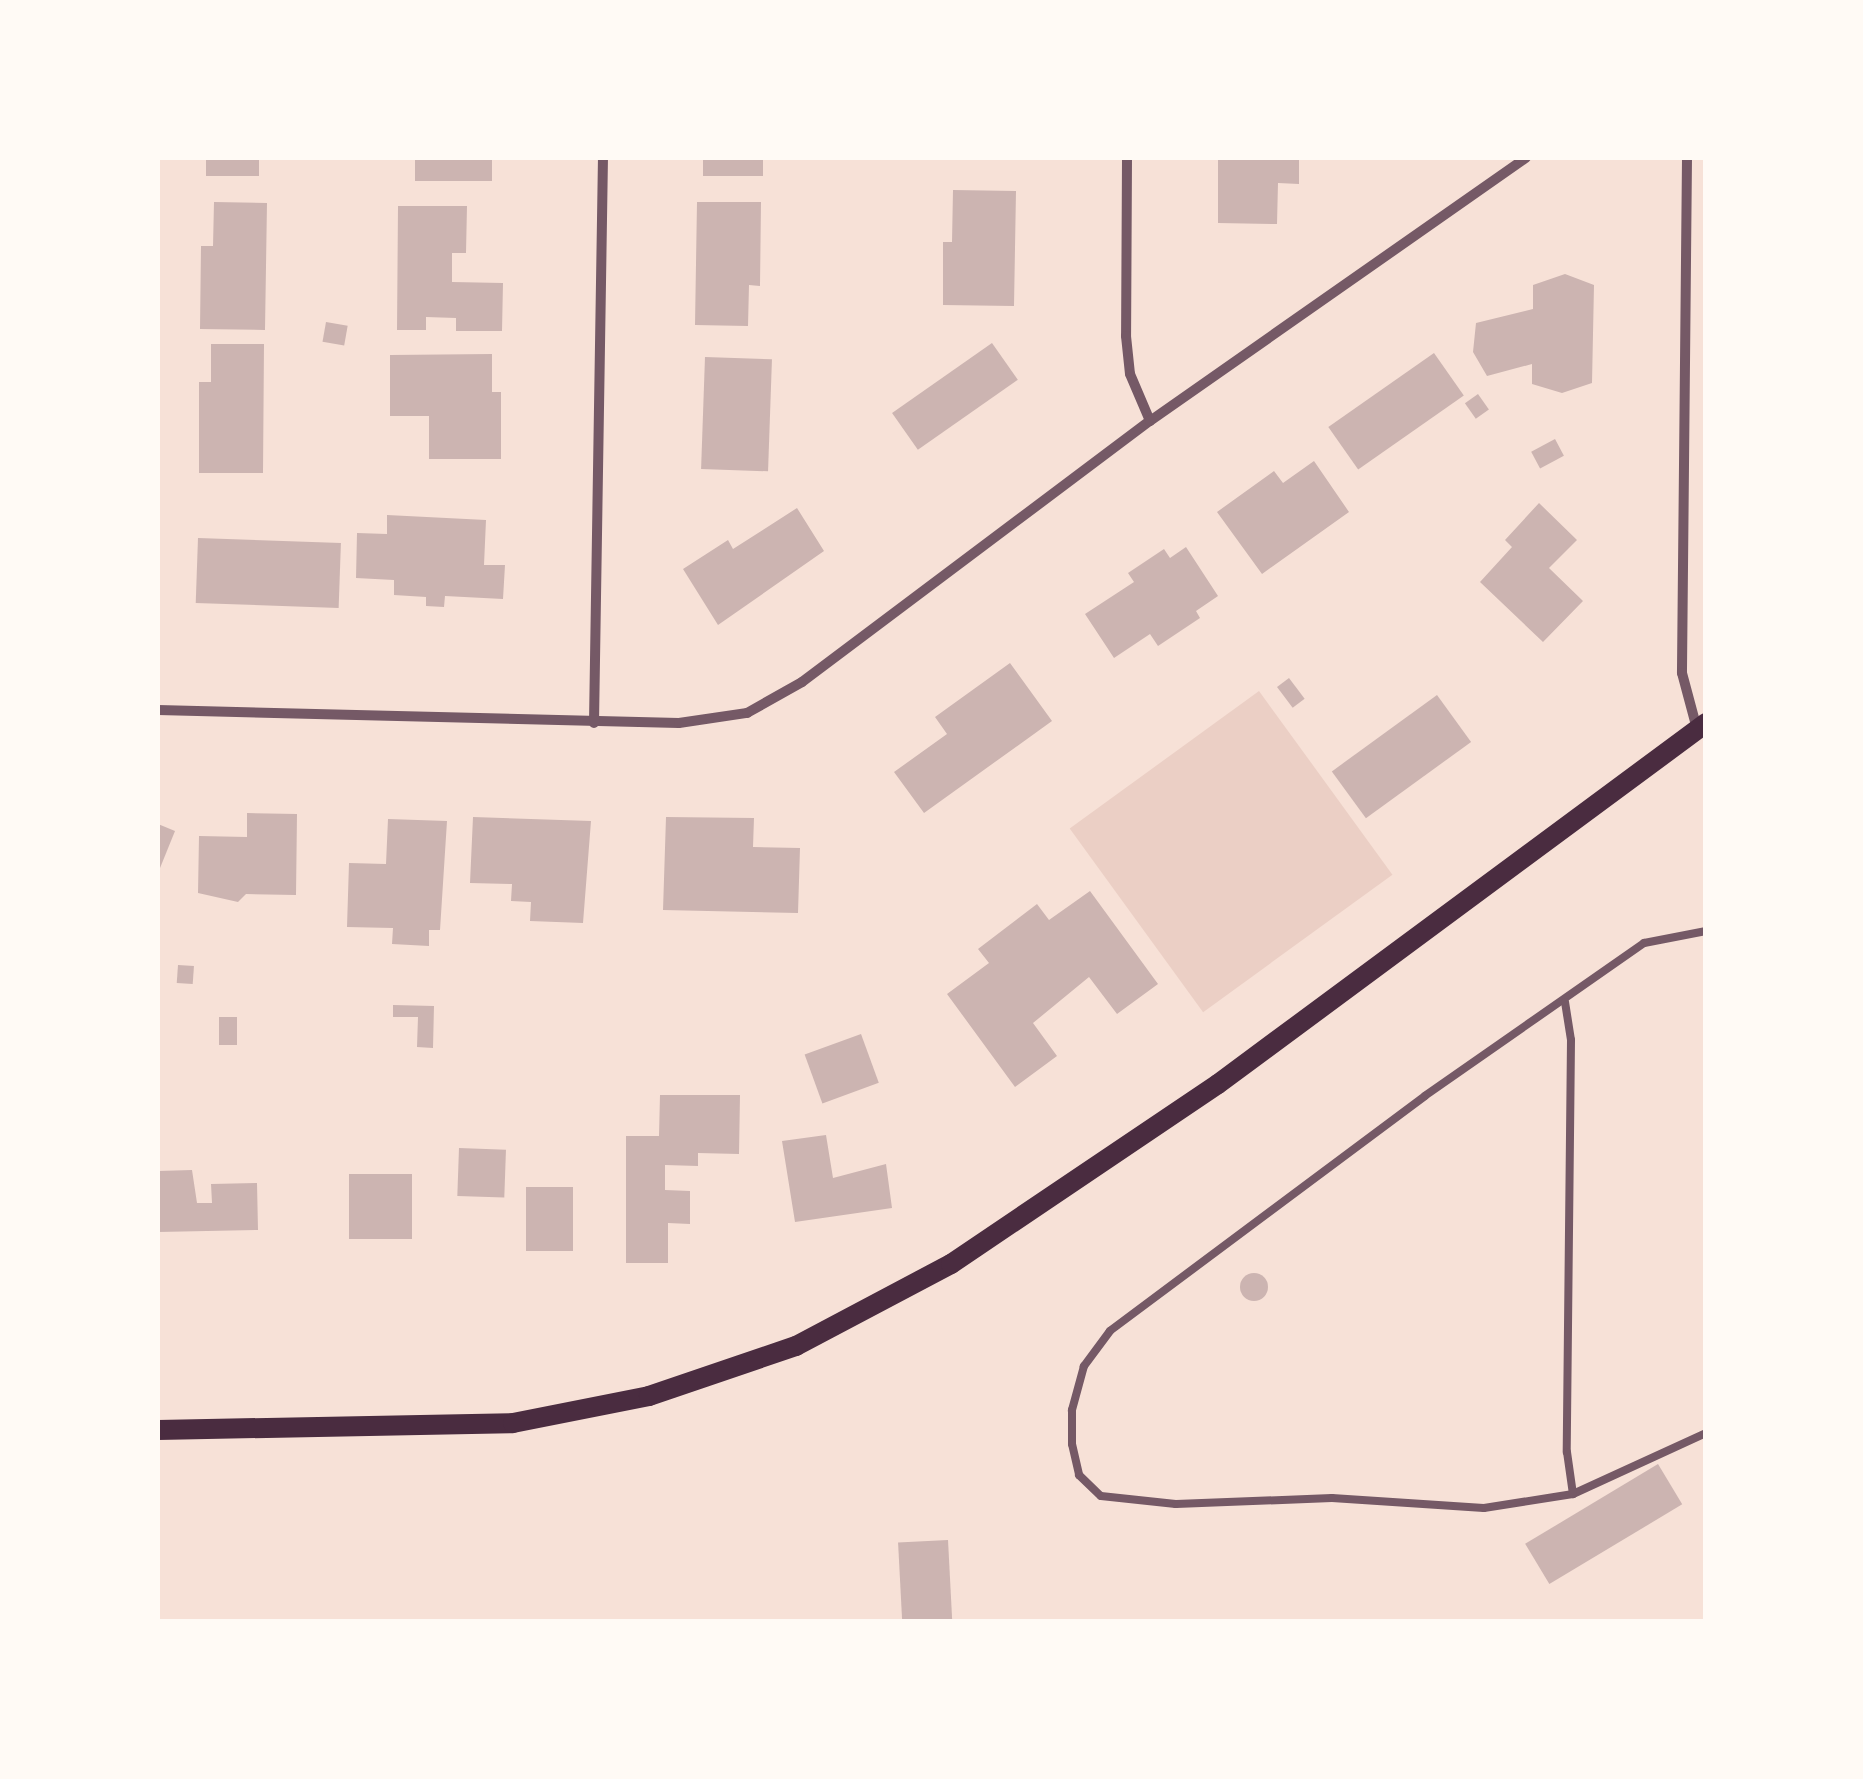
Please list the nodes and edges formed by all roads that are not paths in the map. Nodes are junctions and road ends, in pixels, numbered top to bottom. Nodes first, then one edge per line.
1 (603, 158) edge
2 (1128, 158) edge
3 (1526, 158) edge
4 (1686, 158) edge
5 (1150, 421) junction
6 (158, 710) edge
7 (594, 722) junction
8 (1701, 726) edge
9 (1706, 931) edge
10 (1565, 1002) junction
11 (158, 1430) edge
12 (1706, 1434) edge
13 (1573, 1494) junction

1 - 7 street
2 - 5 street
3 - 5 street
4 - 8 street
5 - 7 street
6 - 7 street
8 - 11 main road
9 - 10 lane
10 - 13 lane
10 - 13 lane
12 - 13 lane

